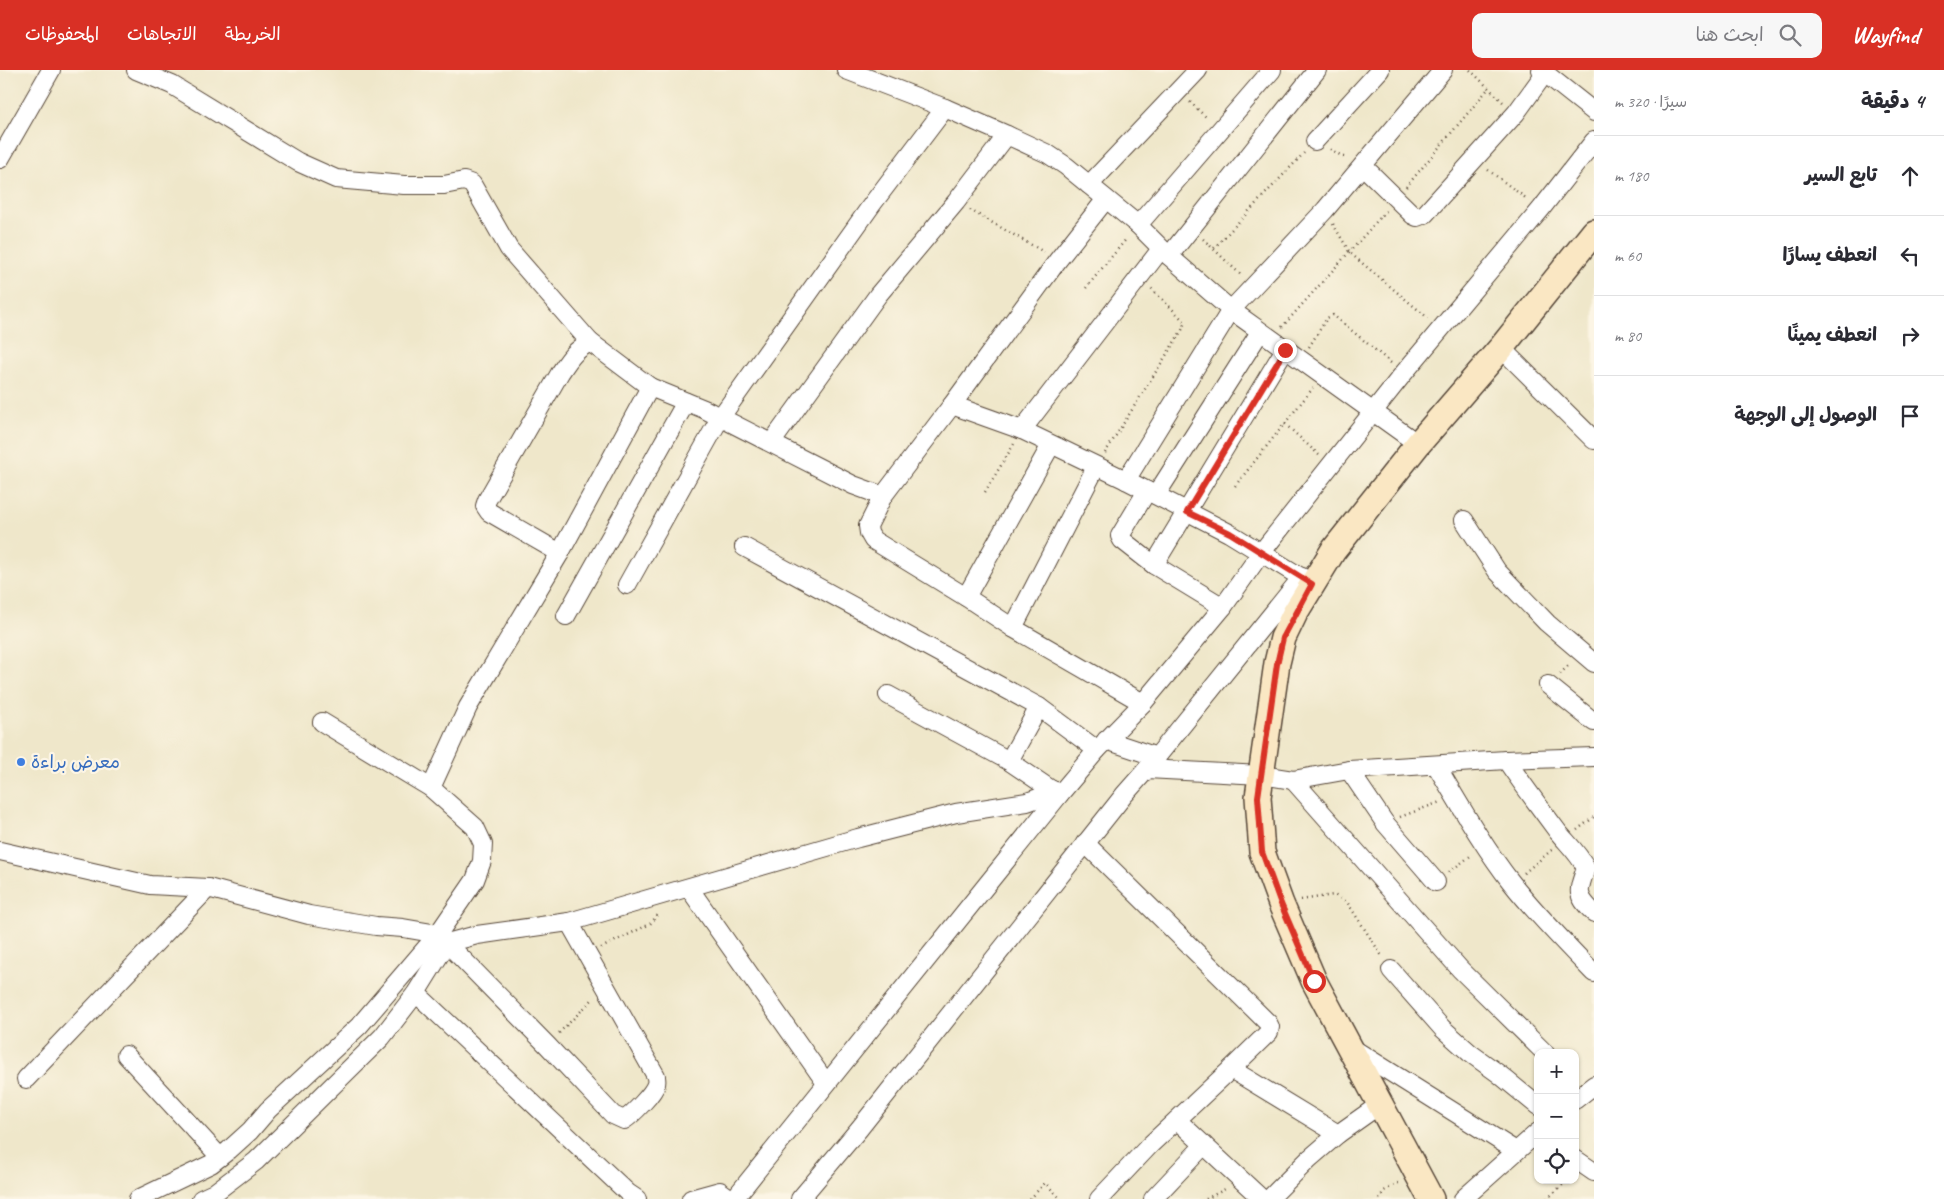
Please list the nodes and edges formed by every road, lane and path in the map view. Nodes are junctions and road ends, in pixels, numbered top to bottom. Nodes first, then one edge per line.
1 (51, 70) edge
2 (136, 70) edge
3 (846, 70) edge
4 (1198, 70) edge
5 (1272, 70) edge
6 (1317, 70) edge
7 (1380, 70) edge
8 (1443, 70) edge
9 (1470, 70) edge
10 (1543, 72) edge
11 (1488, 89) junction
12 (1178, 92) junction
13 (945, 108) junction
14 (1594, 112) edge
15 (1516, 113) junction
16 (1220, 130) junction
17 (1007, 135) junction
18 (1594, 141) edge
19 (1315, 142) junction
20 (0, 159) edge
21 (1474, 160) junction
22 (1362, 166) junction
23 (1088, 185) junction
24 (1106, 199) junction
25 (1396, 200) junction
26 (956, 202) junction
27 (1541, 209) junction
28 (1325, 210) junction
29 (1138, 225) junction
30 (1594, 232) edge
31 (1165, 252) junction
32 (1350, 253) junction
33 (1058, 260) junction
34 (1140, 278) junction
35 (1253, 287) junction
36 (1086, 288) dead end
37 (1231, 310) junction
38 (1441, 328) junction
39 (1265, 336) junction
40 (590, 342) junction
41 (1501, 348) junction
42 (1285, 350) junction
43 (1301, 359) junction
44 (1403, 374) junction
45 (1324, 375) junction
46 (650, 387) junction
47 (686, 402) junction
48 (952, 405) junction
49 (1374, 412) junction
50 (720, 418) junction
51 (1285, 424) junction
52 (1022, 430) junction
53 (1594, 440) edge
54 (772, 442) junction
55 (1051, 444) junction
56 (1418, 444) junction
57 (1331, 466) junction
58 (1096, 467) junction
59 (1126, 480) junction
60 (1236, 486) dead end
61 (985, 492) dead end
62 (1151, 493) junction
63 (883, 496) junction
64 (1187, 512) junction
65 (1464, 520) dead end
66 (744, 547) dead end
67 (560, 553) junction
68 (1261, 553) junction
69 (1154, 565) junction
70 (1307, 580) junction
71 (627, 585) dead end
72 (966, 597) junction
73 (1223, 607) junction
74 (566, 616) dead end
75 (1012, 628) junction
76 (1589, 658) edge
77 (1548, 685) joint
78 (888, 696) dead end
79 (1143, 703) junction
80 (1039, 707) junction
81 (322, 722) dead end
82 (1594, 722) edge
83 (1102, 745) junction
84 (1594, 757) edge
85 (1009, 760) junction
86 (1506, 760) junction
87 (1152, 763) junction
88 (1436, 766) junction
89 (1349, 770) junction
90 (1261, 775) junction
91 (1293, 780) junction
92 (431, 788) junction
93 (1056, 792) junction
94 (1455, 796) junction
95 (1594, 817) edge
96 (1386, 823) junction
97 (1565, 840) junction
98 (1086, 843) junction
99 (1485, 845) junction
100 (0, 851) edge
101 (1436, 882) joint
102 (1512, 883) junction
103 (208, 888) junction
104 (689, 888) junction
105 (655, 897) junction
106 (1281, 904) junction
107 (1594, 913) edge
108 (569, 922) junction
109 (442, 939) junction
110 (588, 954) junction
111 (1391, 970) joint
112 (1594, 973) edge
113 (605, 986) junction
114 (416, 992) junction
115 (547, 1045) junction
116 (1349, 1046) junction
117 (1541, 1049) edge
118 (126, 1055) dead end
119 (1231, 1069) junction
120 (26, 1079) dead end
121 (826, 1083) junction
122 (1534, 1103) edge
123 (1379, 1104) junction
124 (1176, 1120) junction
125 (1338, 1134) junction
126 (1534, 1135) edge
127 (1204, 1145) junction
128 (1516, 1151) junction
129 (220, 1157) junction
130 (1579, 1162) edge
131 (1594, 1172) edge
132 (1416, 1173) junction
133 (1244, 1181) junction
134 (1564, 1184) edge
135 (138, 1199) edge
136 (201, 1199) edge
137 (637, 1199) edge
138 (691, 1199) edge
139 (733, 1199) edge
140 (800, 1199) edge
141 (1030, 1199) edge
142 (1060, 1199) edge
143 (1099, 1199) edge
144 (1153, 1199) edge
145 (1206, 1199) edge
146 (1262, 1199) edge
147 (1269, 1199) edge
148 (1379, 1199) edge
149 (1431, 1199) edge
150 (1463, 1199) edge
151 (1547, 1199) edge

1 - 20 street
2 - 40 street
3 - 13 street
4 - 12 street
5 - 16 street
6 - 31 street
7 - 19 street
8 - 22 street
9 - 11 path
10 - 14 street
10 - 15 street
11 - 15 path
11 - 25 path
12 - 16 path
12 - 23 street
13 - 17 street
13 - 50 street
15 - 21 street
16 - 29 street
17 - 23 street
17 - 26 street
18 - 27 street
19 - 22 path
19 - 35 path
21 - 25 street
21 - 27 path
22 - 25 street
22 - 28 street
23 - 24 street
24 - 29 street
24 - 33 street
25 - 32 path
26 - 33 path
26 - 54 street
27 - 38 street
28 - 32 path
28 - 35 street
29 - 31 street
29 - 36 path
30 - 41 main road
31 - 34 street
31 - 37 street
32 - 38 path
32 - 39 path
33 - 48 street
34 - 52 street
34 - 58 path
35 - 37 street
37 - 39 street
37 - 59 street
38 - 44 street
39 - 42 street
39 - 62 street
40 - 46 street
40 - 67 street
41 - 53 street
41 - 56 main road
42 - 43 street
42 - 64 street
43 - 44 path
43 - 45 street
44 - 49 street
45 - 49 street
45 - 51 path
46 - 47 street
46 - 67 street
47 - 50 street
47 - 74 street
48 - 52 street
48 - 63 street
49 - 56 street
49 - 57 street
50 - 54 street
50 - 71 street
51 - 57 path
51 - 60 path
52 - 55 street
52 - 61 path
54 - 63 street
55 - 58 street
55 - 72 street
56 - 70 main road
57 - 68 street
58 - 59 street
58 - 75 street
59 - 62 street
62 - 64 street
62 - 69 street
63 - 72 street
64 - 68 street
64 - 69 street
65 - 76 street
66 - 80 street
67 - 92 street
68 - 70 street
68 - 73 street
69 - 73 street
70 - 87 street
70 - 90 main road
72 - 75 street
73 - 79 street
75 - 79 street
76 - 77 path
77 - 82 street
78 - 85 street
79 - 83 street
80 - 83 street
80 - 85 street
81 - 92 street
83 - 87 street
83 - 93 street
84 - 86 street
85 - 93 street
86 - 88 street
86 - 97 street
87 - 90 street
87 - 98 street
88 - 89 street
88 - 94 street
89 - 91 street
89 - 96 street
90 - 91 street
90 - 106 main road
91 - 117 street
92 - 109 street
93 - 104 street
93 - 121 street
94 - 96 path
94 - 99 street
95 - 97 path
96 - 101 street
97 - 102 path
97 - 107 street
98 - 119 street
98 - 140 street
99 - 101 path
99 - 102 street
100 - 103 street
102 - 112 street
103 - 109 street
103 - 120 street
104 - 105 street
104 - 121 street
105 - 108 street
105 - 110 path
106 - 111 path
106 - 116 main road
108 - 109 street
108 - 110 street
109 - 114 street
109 - 115 street
109 - 129 street
110 - 113 street
111 - 122 street
113 - 115 path
113 - 115 street
114 - 136 street
114 - 137 street
116 - 123 main road
116 - 128 street
118 - 129 street
119 - 124 street
119 - 125 street
121 - 139 street
123 - 125 street
123 - 132 main road
124 - 127 street
124 - 143 street
125 - 147 street
126 - 128 street
127 - 133 street
127 - 144 street
128 - 150 street
129 - 135 street
130 - 131 street
132 - 148 path
132 - 149 main road
133 - 145 path
133 - 146 street
134 - 151 path
138 - 139 street
141 - 142 path

